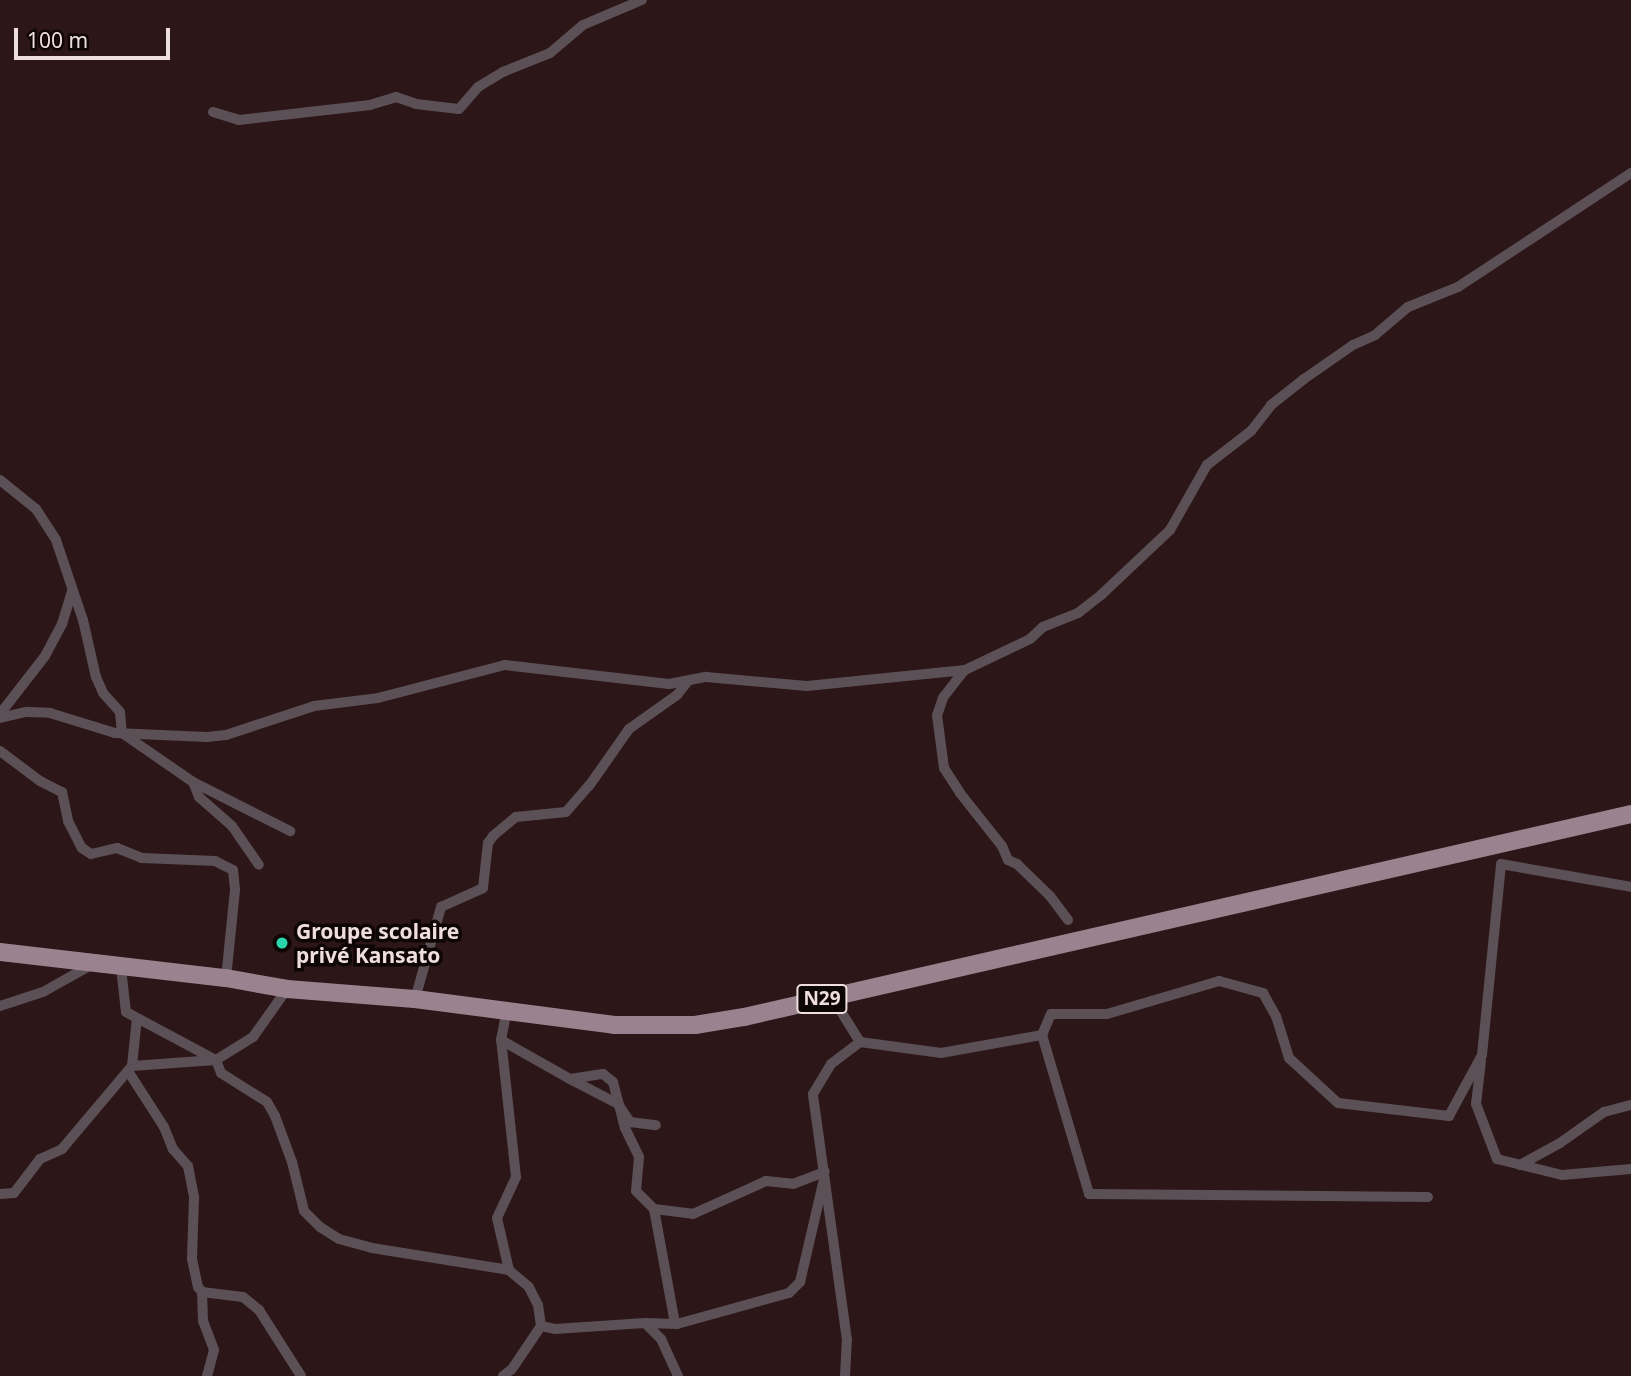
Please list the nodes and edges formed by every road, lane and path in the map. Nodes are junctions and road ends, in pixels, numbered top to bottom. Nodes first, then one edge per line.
1 (642, 0) edge
2 (213, 112) dead end
3 (1631, 173) edge
4 (0, 480) edge
5 (72, 590) junction
6 (965, 670) junction
7 (688, 681) junction
8 (0, 716) edge
9 (122, 733) junction
10 (0, 751) edge
11 (193, 782) junction
12 (1631, 814) edge
13 (290, 831) dead end
14 (1482, 849) junction
15 (1501, 864) junction
16 (259, 865) dead end
17 (1611, 882) junction
18 (1631, 887) edge
19 (1631, 897) edge
20 (1068, 920) dead end
21 (0, 952) edge
22 (96, 963) junction
23 (121, 968) junction
24 (226, 978) junction
25 (287, 989) junction
26 (832, 997) junction
27 (415, 999) junction
28 (0, 1006) edge
29 (507, 1009) junction
30 (136, 1018) junction
31 (1042, 1035) junction
32 (501, 1040) junction
33 (860, 1042) junction
34 (1482, 1055) junction
35 (216, 1060) junction
36 (130, 1068) junction
37 (570, 1079) junction
38 (618, 1104) junction
39 (1631, 1105) edge
40 (656, 1125) dead end
41 (1520, 1164) junction
42 (1631, 1169) edge
43 (825, 1172) junction
44 (0, 1194) edge
45 (1428, 1197) dead end
46 (654, 1209) junction
47 (509, 1270) junction
48 (202, 1292) junction
49 (645, 1323) junction
50 (675, 1323) junction
51 (541, 1326) junction
52 (509, 1374) edge
53 (207, 1376) edge
54 (301, 1376) edge
55 (678, 1376) edge
56 (845, 1376) edge

1 - 2 street
3 - 6 street
4 - 5 street
5 - 8 street
5 - 9 street
6 - 7 street
6 - 20 street
7 - 9 street
7 - 27 street
8 - 9 street
9 - 11 street
10 - 24 street
11 - 13 street
11 - 16 street
12 - 14 main road, N29
14 - 15 street
14 - 26 main road, N29
15 - 17 street
15 - 34 street
17 - 18 street
17 - 19 street
21 - 22 main road, N29
22 - 23 main road, N29
22 - 28 street
23 - 24 main road, N29
23 - 30 street
24 - 25 main road, N29
25 - 27 main road, N29
25 - 35 street
26 - 29 main road, N29
26 - 33 street
27 - 29 main road, N29
29 - 32 street
30 - 35 street
30 - 36 street
31 - 33 street
31 - 34 street
31 - 45 street
32 - 37 street
32 - 47 street
33 - 43 street
34 - 41 street
35 - 36 street
35 - 47 street
36 - 44 street
36 - 48 street
37 - 38 street
37 - 38 street
38 - 40 street
38 - 46 street
39 - 41 street
41 - 42 street
43 - 46 street
43 - 50 street
43 - 56 street
46 - 50 street
47 - 51 street
48 - 53 street
48 - 54 street
49 - 50 street
49 - 51 street
49 - 55 street
51 - 52 street

